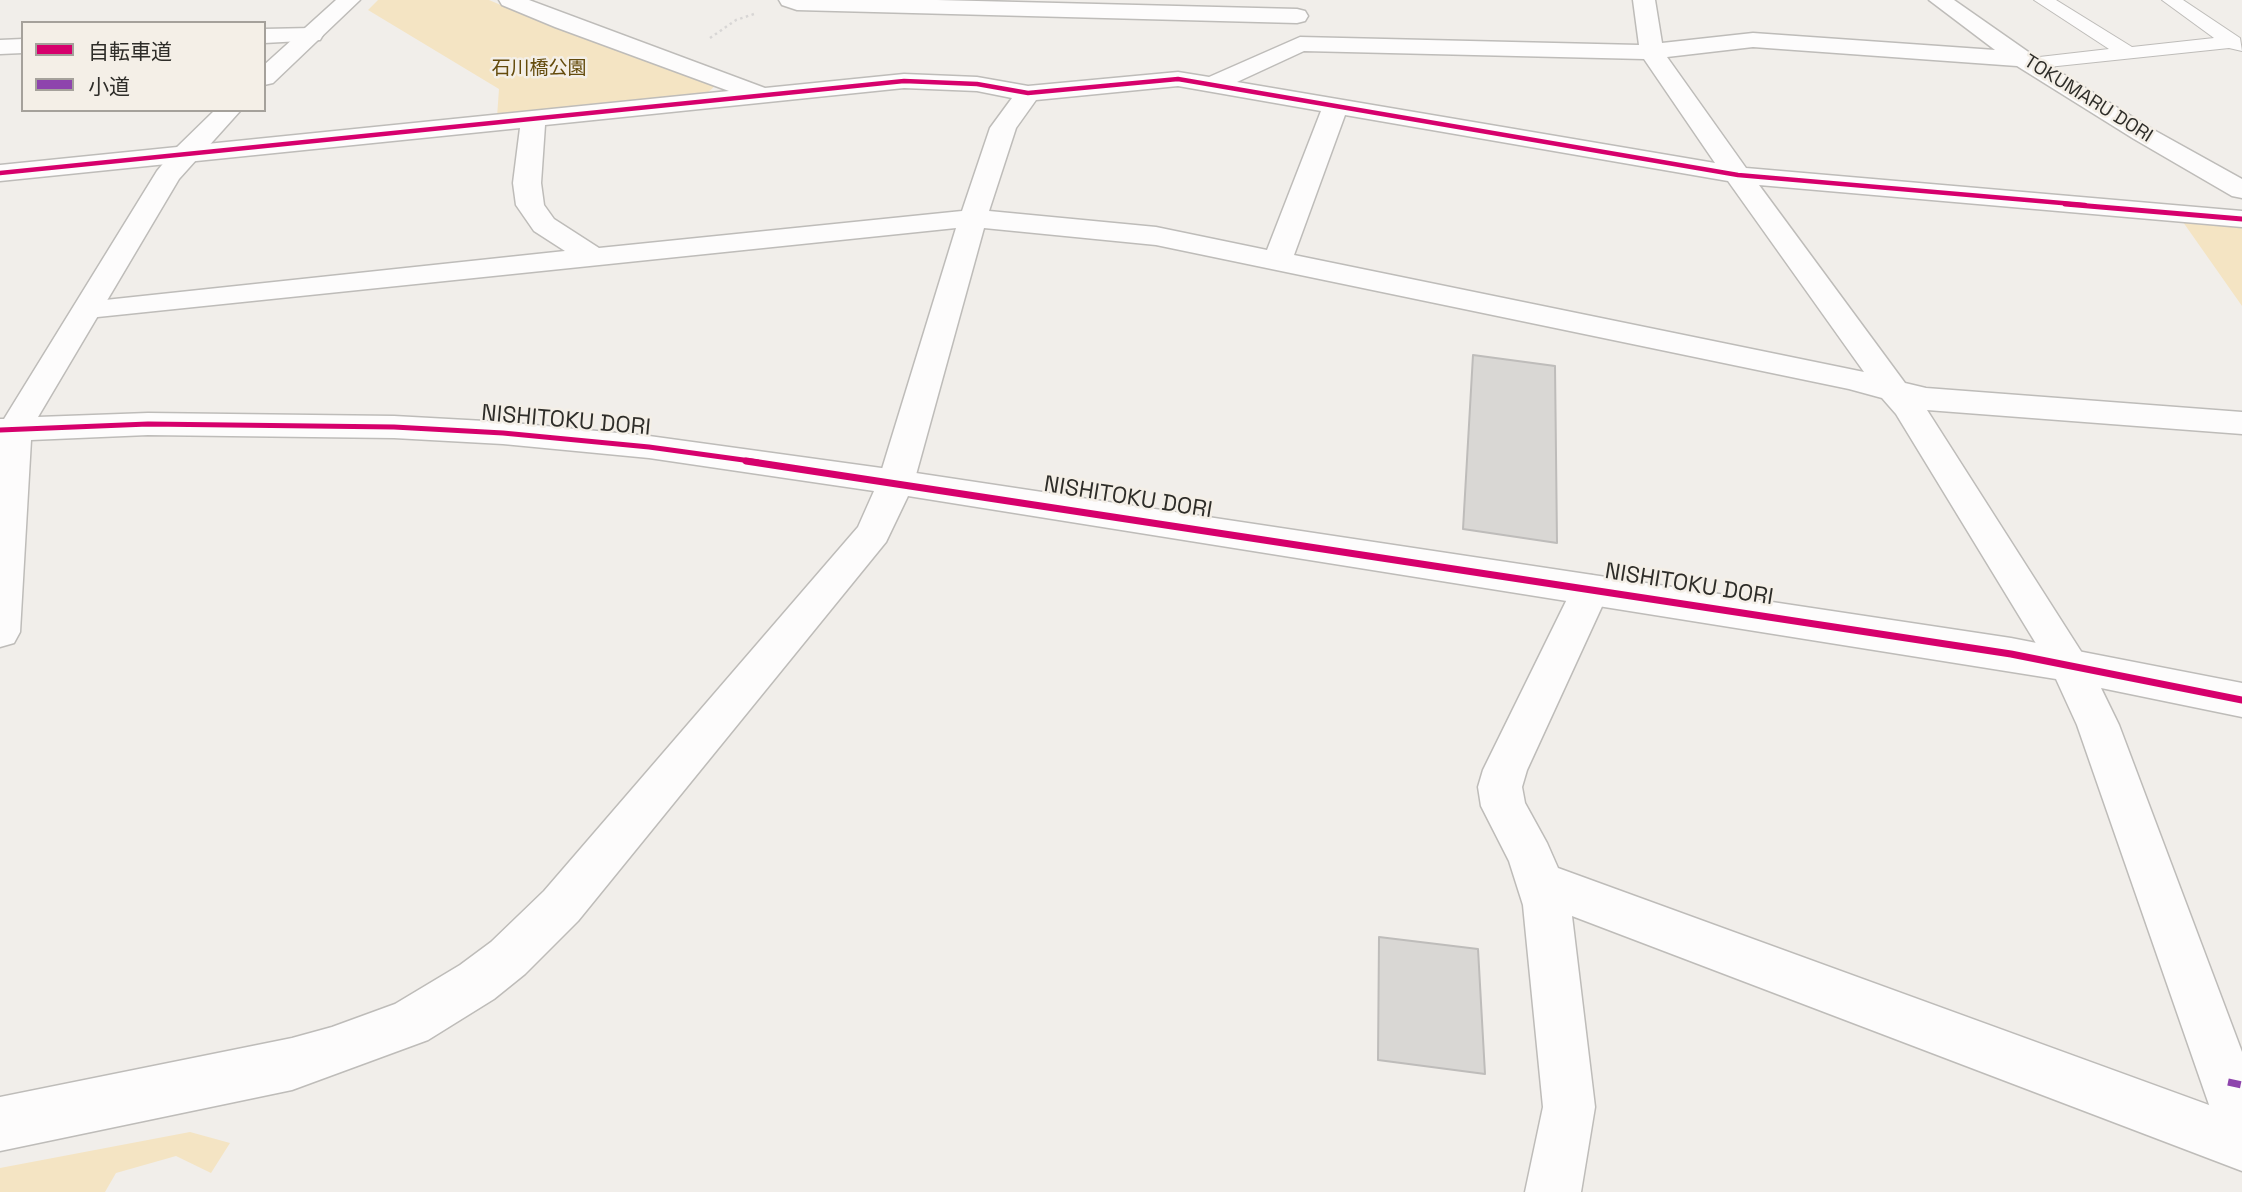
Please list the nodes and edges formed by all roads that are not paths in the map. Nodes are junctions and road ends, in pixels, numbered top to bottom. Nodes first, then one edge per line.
1 (349, 0) edge
2 (509, 0) edge
3 (790, 0) edge
4 (1644, 0) edge
5 (1940, 0) edge
6 (2043, 0) edge
7 (2171, 0) edge
8 (1296, 8) edge
9 (312, 34) junction
10 (266, 36) edge
11 (1300, 44) junction
12 (2237, 45) edge
13 (21, 46) edge
14 (0, 47) edge
15 (1653, 51) junction
16 (2127, 52) junction
17 (2027, 61) junction
18 (266, 76) edge
19 (1211, 85) junction
20 (1028, 93) junction
21 (765, 96) junction
22 (1335, 107) junction
23 (227, 112) edge
24 (533, 120) junction
25 (184, 155) junction
26 (0, 173) edge
27 (1738, 175) junction
28 (2242, 190) edge
29 (973, 218) junction
30 (2242, 219) edge
31 (594, 257) junction
32 (1276, 261) junction
33 (88, 309) junction
34 (1894, 391) junction
35 (2242, 422) edge
36 (8, 429) edge
37 (896, 482) junction
38 (3, 585) edge
39 (1591, 589) junction
40 (0, 632) edge
41 (2071, 667) junction
42 (2242, 700) edge
43 (1541, 883) junction
44 (2242, 1122) edge
45 (0, 1124) edge
46 (2242, 1144) edge
47 (1553, 1192) edge

1 - 9 street
2 - 21 street
3 - 8 street
4 - 15 street
5 - 17 street, TOKUMARU DORI
6 - 16 lane
7 - 12 lane
8 - 11 street
9 - 10 street
9 - 18 street
11 - 15 street
11 - 19 street
12 - 16 lane
13 - 14 street
15 - 17 street
15 - 27 street
16 - 17 lane
17 - 28 street, TOKUMARU DORI
19 - 20 street
19 - 22 street
20 - 21 street
20 - 29 street
21 - 24 street
22 - 27 street
22 - 32 street
23 - 25 street
24 - 25 street
24 - 31 street
25 - 26 street
25 - 33 street
27 - 30 street
27 - 34 street
29 - 31 street
29 - 32 street
29 - 37 street
31 - 33 street
32 - 34 street
33 - 36 street
34 - 35 street
34 - 41 street
36 - 37 street, NISHITOKU DORI
36 - 38 street
37 - 39 street, NISHITOKU DORI
37 - 45 street
38 - 40 street
39 - 41 street, NISHITOKU DORI
39 - 43 street
41 - 42 street, NISHITOKU DORI
41 - 44 street
43 - 46 street
43 - 47 street

